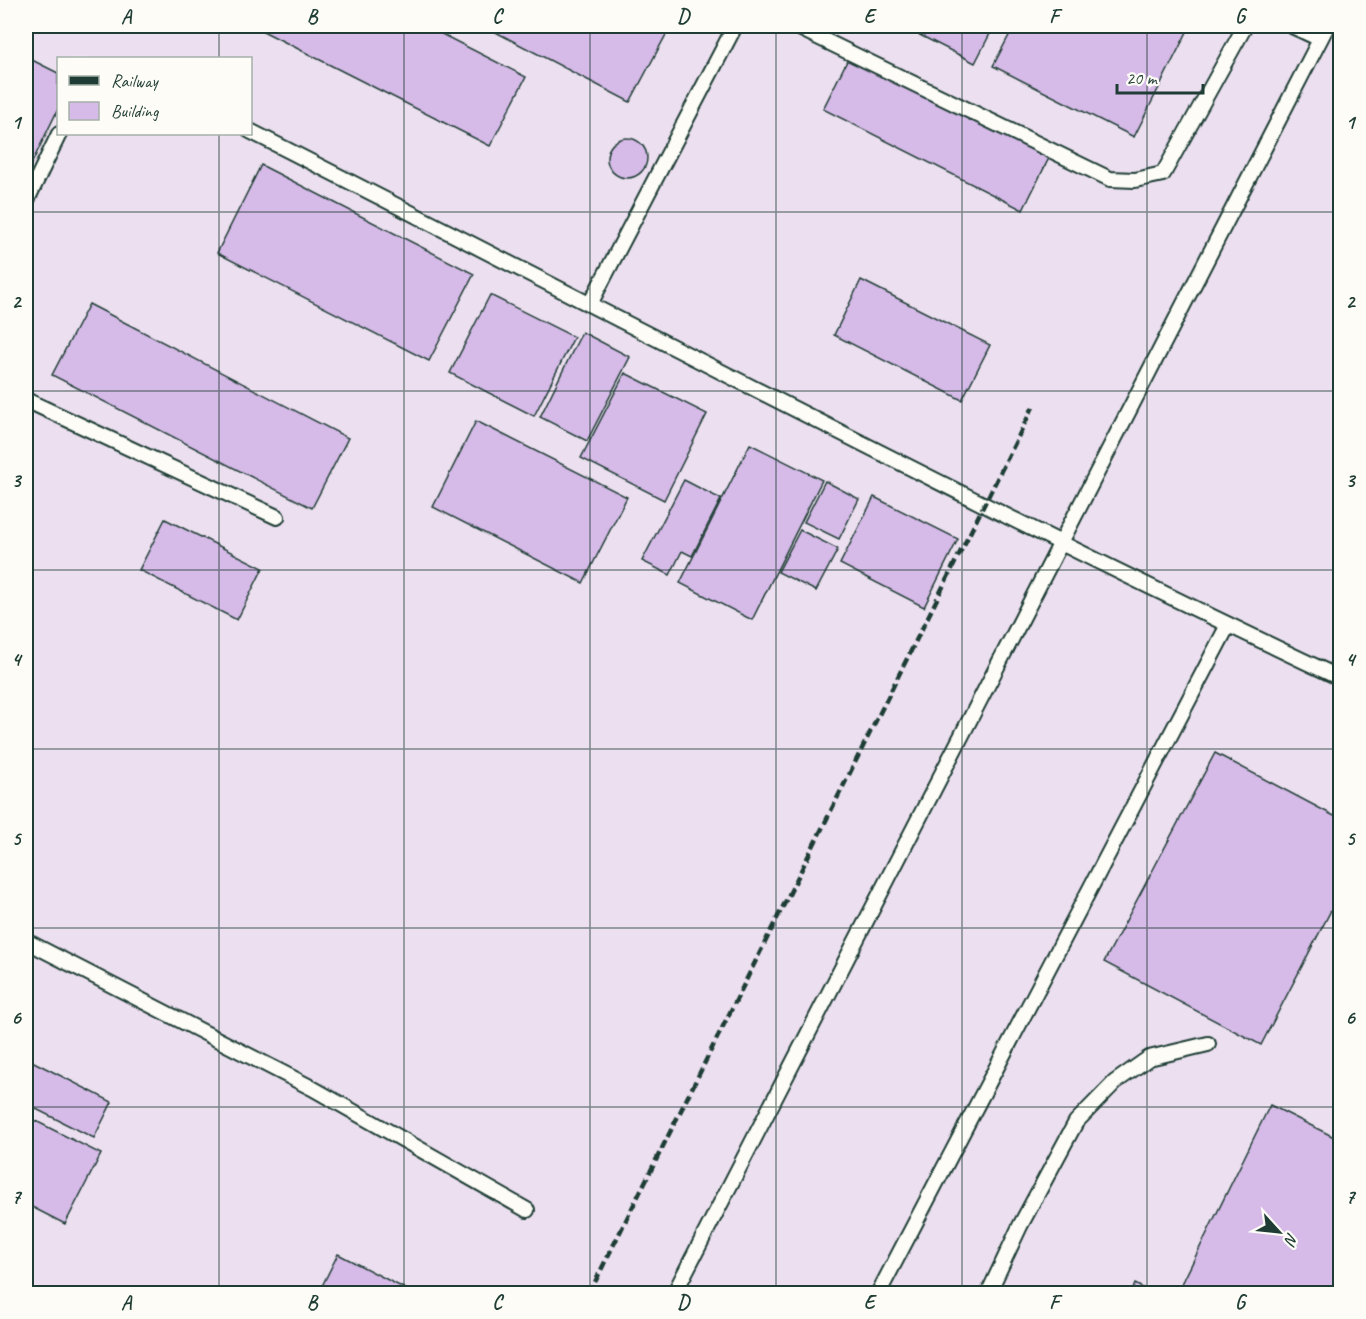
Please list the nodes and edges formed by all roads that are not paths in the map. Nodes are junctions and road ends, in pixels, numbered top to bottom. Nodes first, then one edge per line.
1 (735, 26) edge
2 (795, 26) edge
3 (1245, 26) edge
4 (1292, 26) edge
5 (1327, 26) edge
6 (1320, 39) junction
7 (252, 132) edge
8 (59, 135) edge
9 (26, 202) edge
10 (590, 304) junction
11 (26, 400) edge
12 (277, 517) dead end
13 (1062, 543) junction
14 (1223, 623) junction
15 (1341, 678) edge
16 (26, 940) edge
17 (1208, 1044) dead end
18 (526, 1210) dead end
19 (674, 1293) edge
20 (878, 1293) edge
21 (988, 1293) edge

1 - 10 lane
2 - 3 lane
4 - 6 lane
5 - 6 lane
6 - 13 lane
7 - 10 lane
8 - 9 lane
10 - 13 lane
11 - 12 lane
13 - 14 lane
13 - 19 lane
14 - 15 lane
14 - 20 lane
16 - 18 lane
17 - 21 lane

